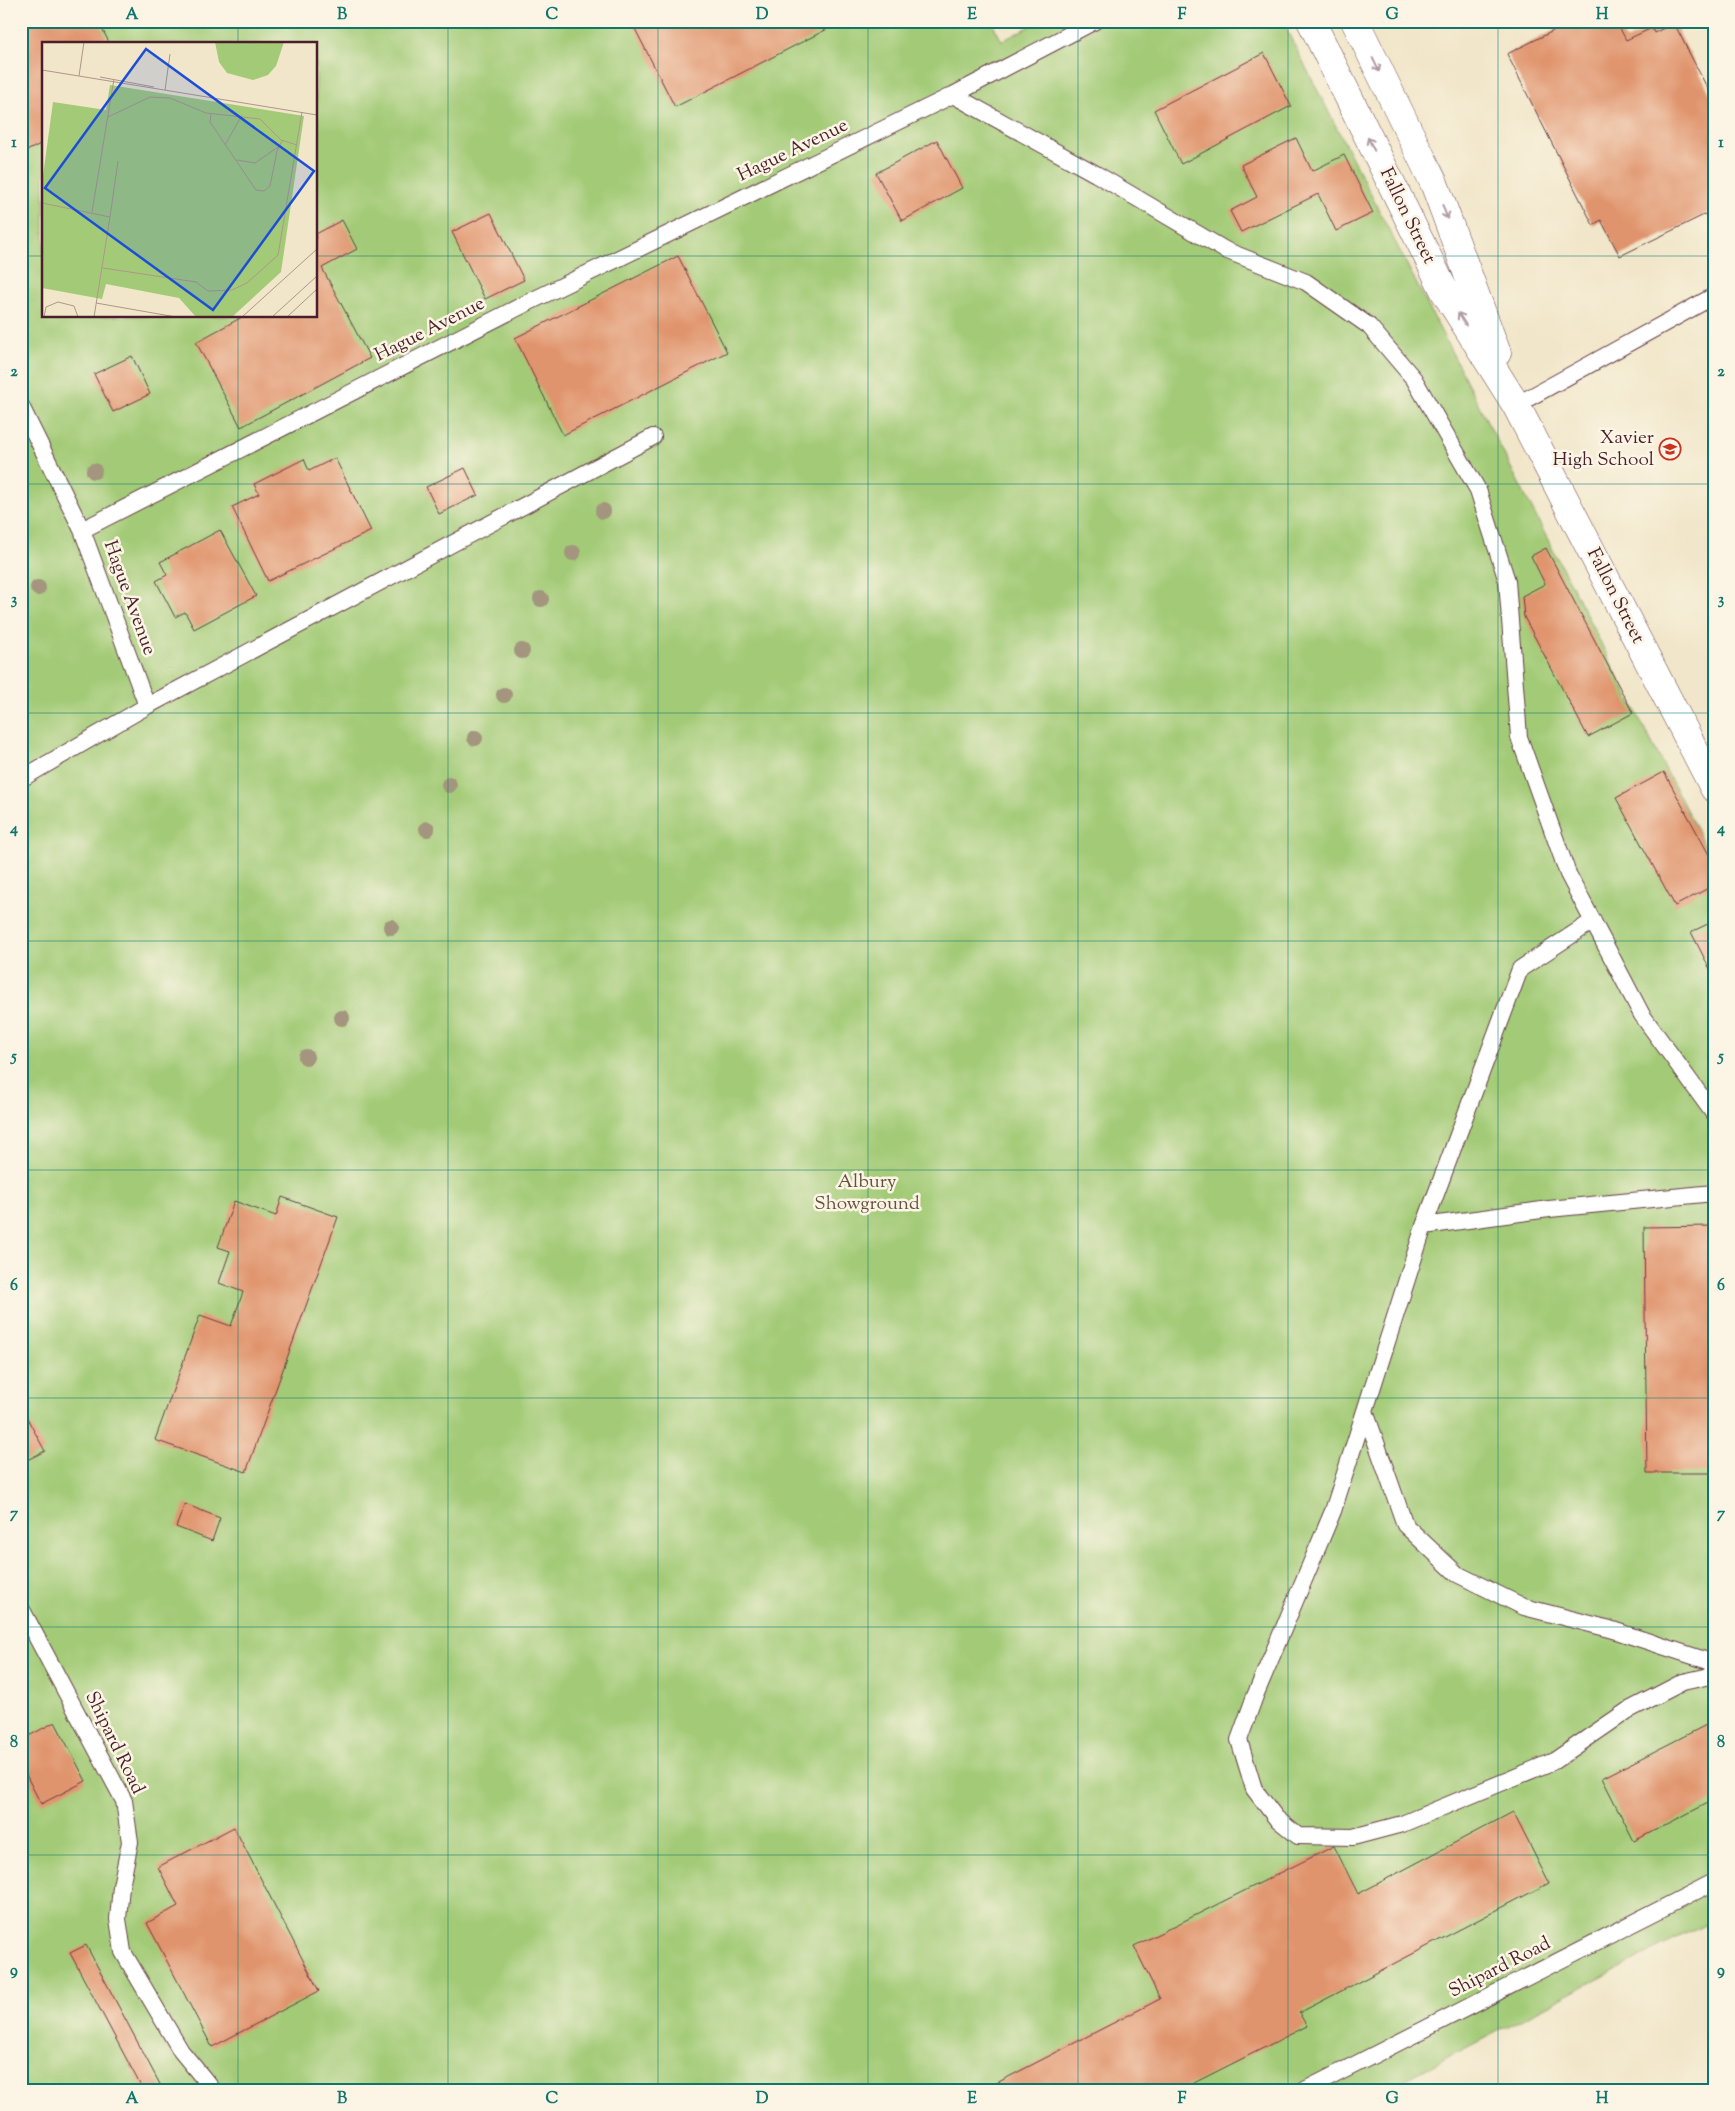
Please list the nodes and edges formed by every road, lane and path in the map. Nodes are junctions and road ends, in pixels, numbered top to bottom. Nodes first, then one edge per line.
1 (1095, 21) edge
2 (1310, 21) edge
3 (1355, 21) edge
4 (953, 95) junction
5 (1714, 296) edge
6 (1516, 405) junction
7 (21, 406) edge
8 (653, 437) dead end
9 (82, 530) junction
10 (147, 706) junction
11 (21, 779) edge
12 (1714, 788) edge
13 (1593, 921) junction
14 (1714, 1114) edge
15 (1714, 1193) edge
16 (1424, 1226) junction
17 (1365, 1412) junction
18 (21, 1608) edge
19 (1714, 1663) edge
20 (1714, 1675) edge
21 (1714, 1882) edge
22 (212, 2090) edge
23 (1305, 2090) edge

1 - 4 lane, Hague Avenue
6 -> 2 street, Fallon Street
3 -> 6 street, Fallon Street
4 - 9 lane, Hague Avenue
4 - 13 lane
5 - 6 lane
6 - 12 street, Fallon Street
7 - 9 lane
8 - 10 lane
9 - 10 lane, Hague Avenue
10 - 11 lane
13 - 14 lane
13 - 16 lane
15 - 16 lane
16 - 17 lane
17 - 19 lane
17 - 20 lane
18 - 22 lane, Shipard Road
21 - 23 lane, Shipard Road

